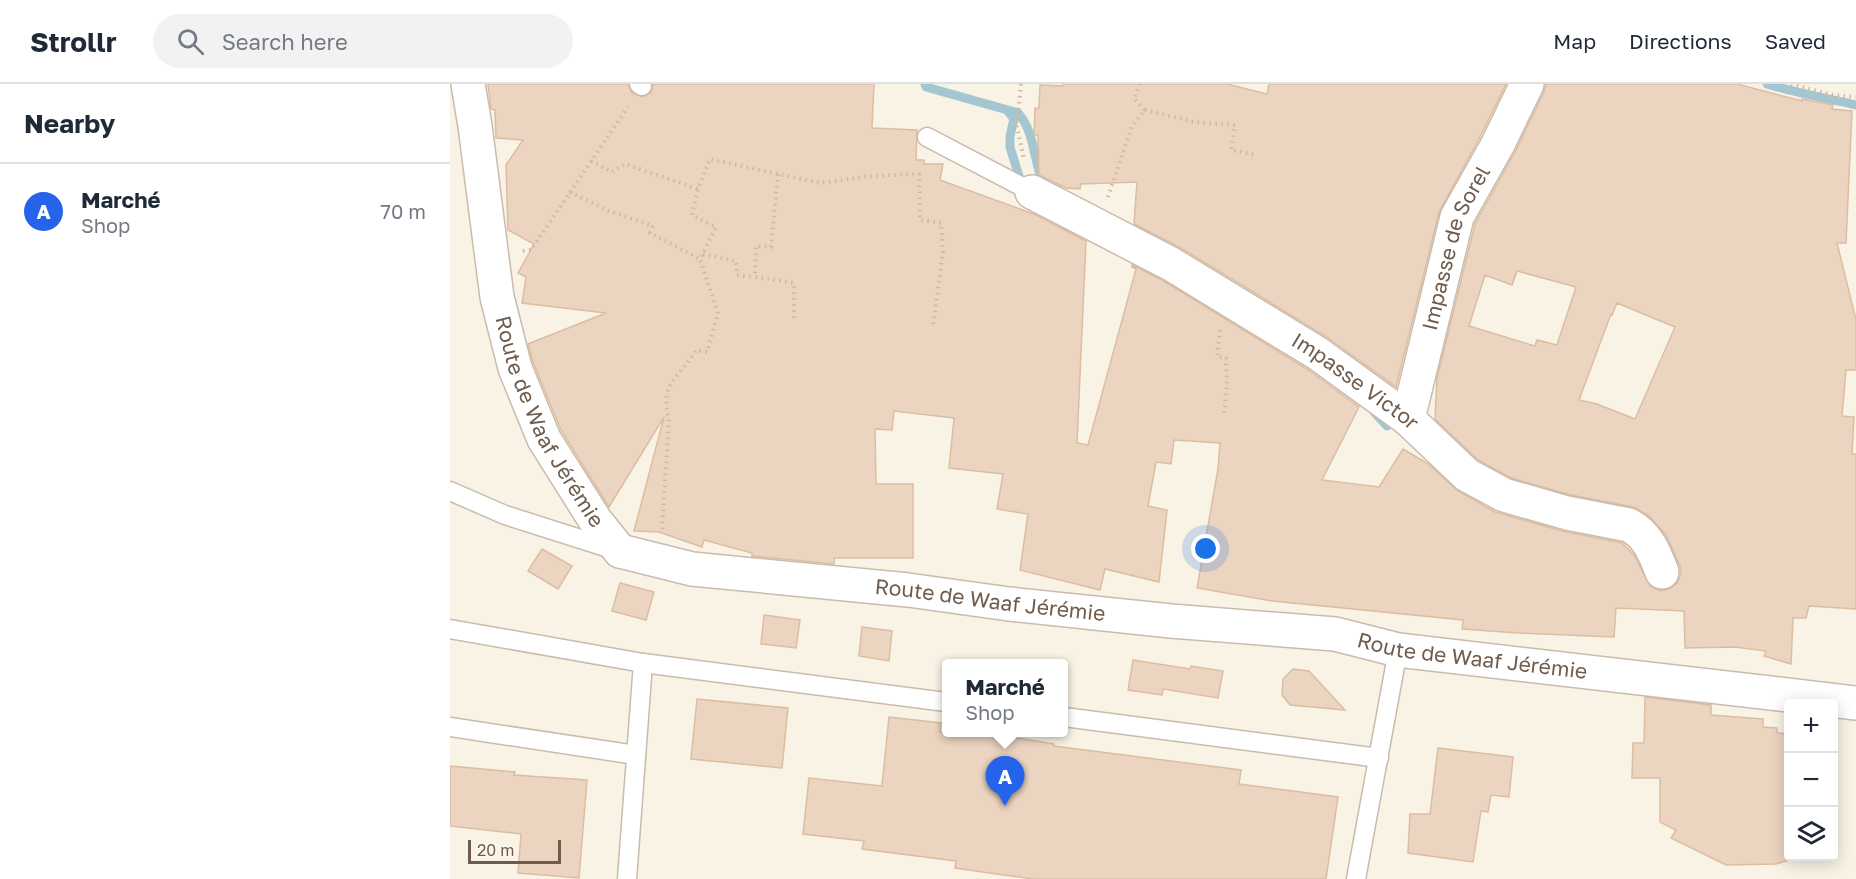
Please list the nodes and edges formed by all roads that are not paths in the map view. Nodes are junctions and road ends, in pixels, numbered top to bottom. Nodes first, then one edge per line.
1 (468, 84) edge
2 (1527, 84) edge
3 (927, 137) dead end
4 (1032, 192) joint
5 (1408, 419) junction
6 (450, 491) edge
7 (620, 551) junction
8 (1662, 572) dead end
9 (450, 629) edge
10 (1398, 650) junction
11 (643, 663) junction
12 (942, 701) edge
13 (1856, 703) edge
14 (1068, 718) edge
15 (450, 727) edge
16 (636, 755) junction
17 (1379, 758) junction
18 (627, 879) edge
19 (1356, 879) edge

1 - 7 street, Route de Waaf Jérémie
2 - 5 street, Impasse de Sorel
3 - 4 lane
4 - 5 street, Impasse Victor
5 - 8 street, Impasse Victor
6 - 7 lane
7 - 10 street, Route de Waaf Jérémie
9 - 11 lane
10 - 13 street, Route de Waaf Jérémie
10 - 17 lane
11 - 12 lane
11 - 16 lane
14 - 17 lane
15 - 16 lane
16 - 18 lane
17 - 19 lane

